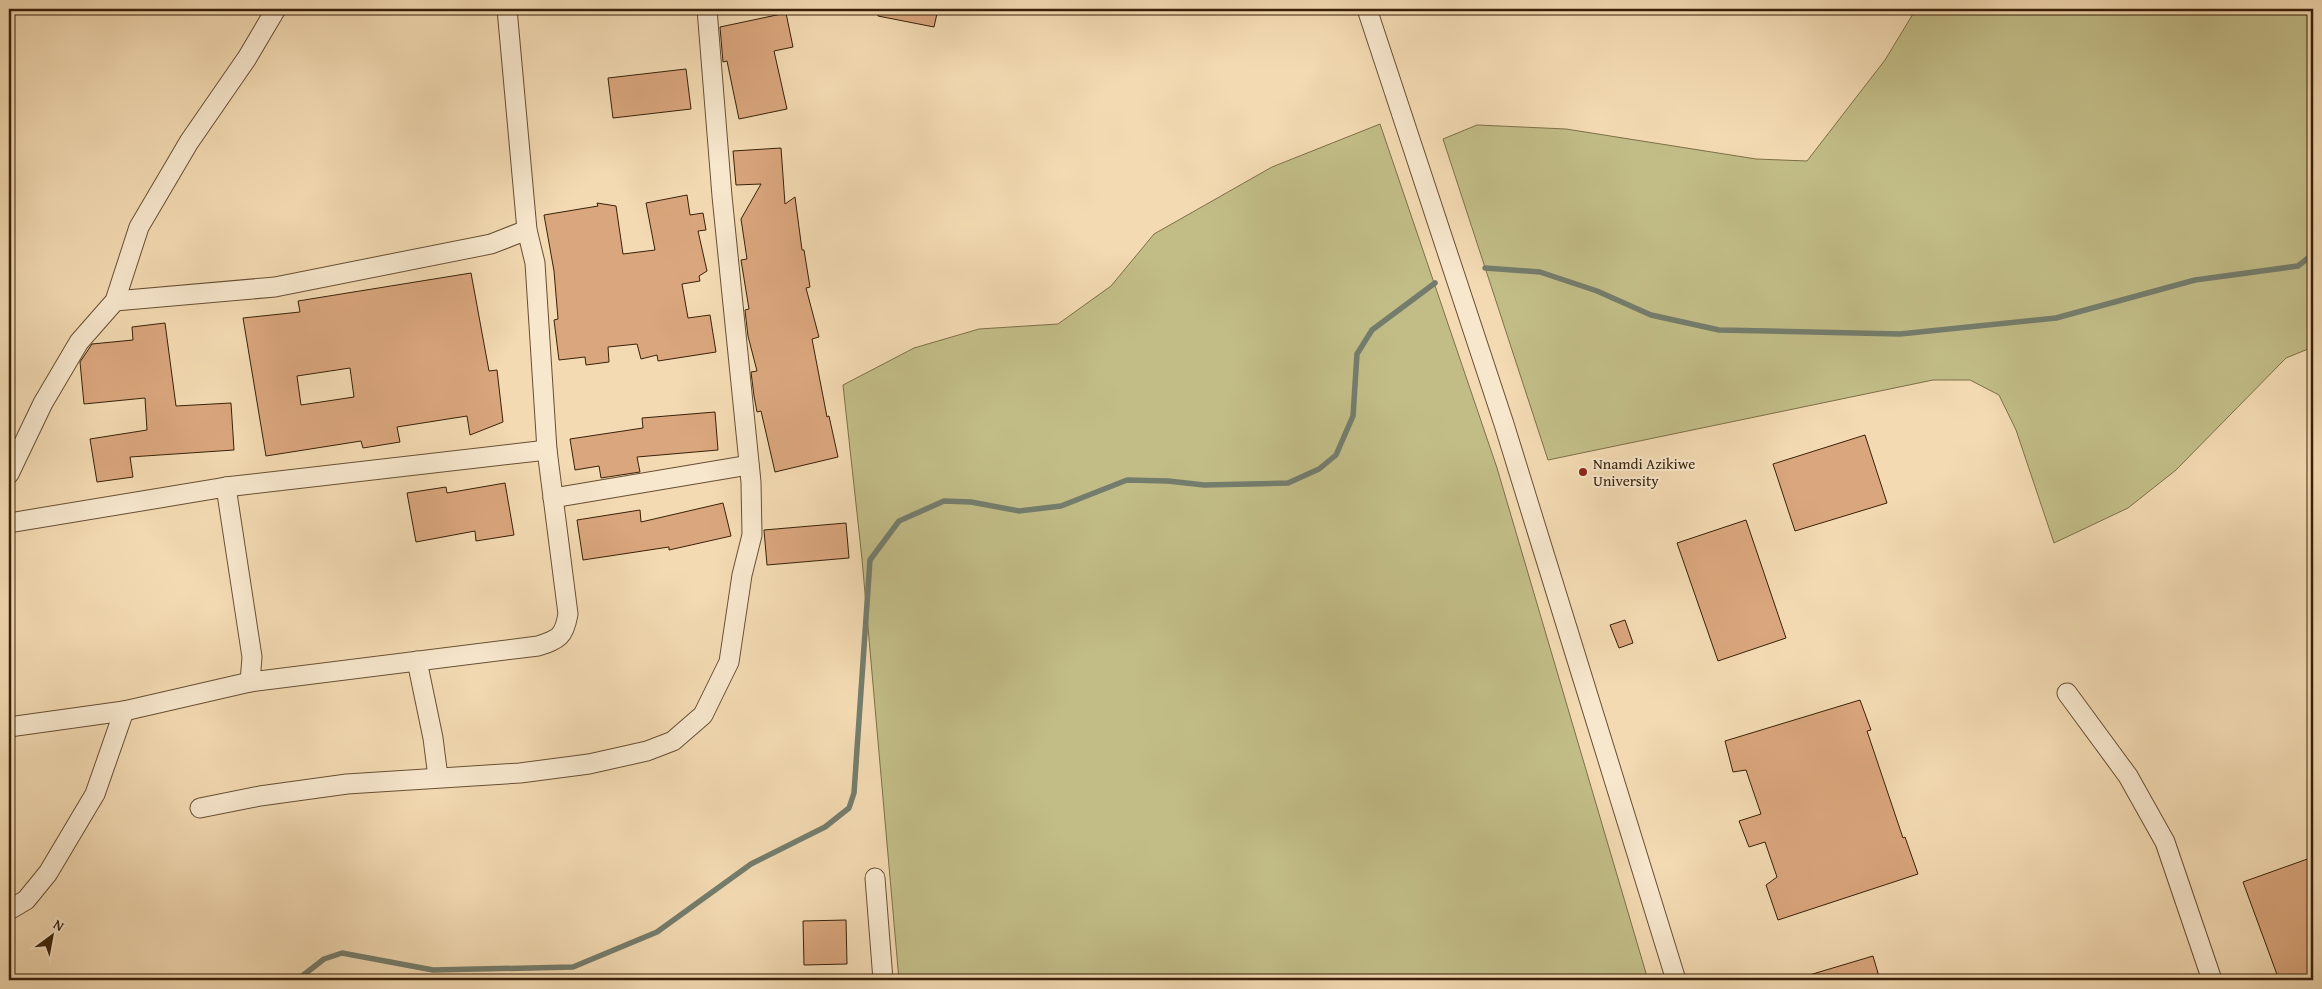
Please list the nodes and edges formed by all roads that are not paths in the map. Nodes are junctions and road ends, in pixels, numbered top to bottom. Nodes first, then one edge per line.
1 (276, 9) edge
2 (507, 9) edge
3 (707, 9) edge
4 (1367, 9) edge
5 (526, 230) junction
6 (116, 301) junction
7 (547, 450) junction
8 (750, 465) junction
9 (9, 474) edge
10 (226, 487) junction
11 (553, 498) junction
12 (9, 523) edge
13 (417, 661) junction
14 (250, 682) junction
15 (2067, 693) dead end
16 (124, 711) junction
17 (9, 727) edge
18 (438, 777) junction
19 (200, 808) dead end
20 (875, 878) dead end
21 (9, 910) edge
22 (883, 980) edge
23 (1676, 980) edge
24 (2212, 980) edge

1 - 6 street
2 - 5 street
3 - 8 street
4 - 23 street
5 - 6 street
5 - 7 street
6 - 9 street
7 - 10 street
7 - 11 street
8 - 11 street
8 - 18 street
10 - 12 street
10 - 14 street
11 - 13 street
13 - 14 street
13 - 18 street
14 - 16 street
15 - 24 street
16 - 17 street
16 - 21 street
18 - 19 street
20 - 22 street

